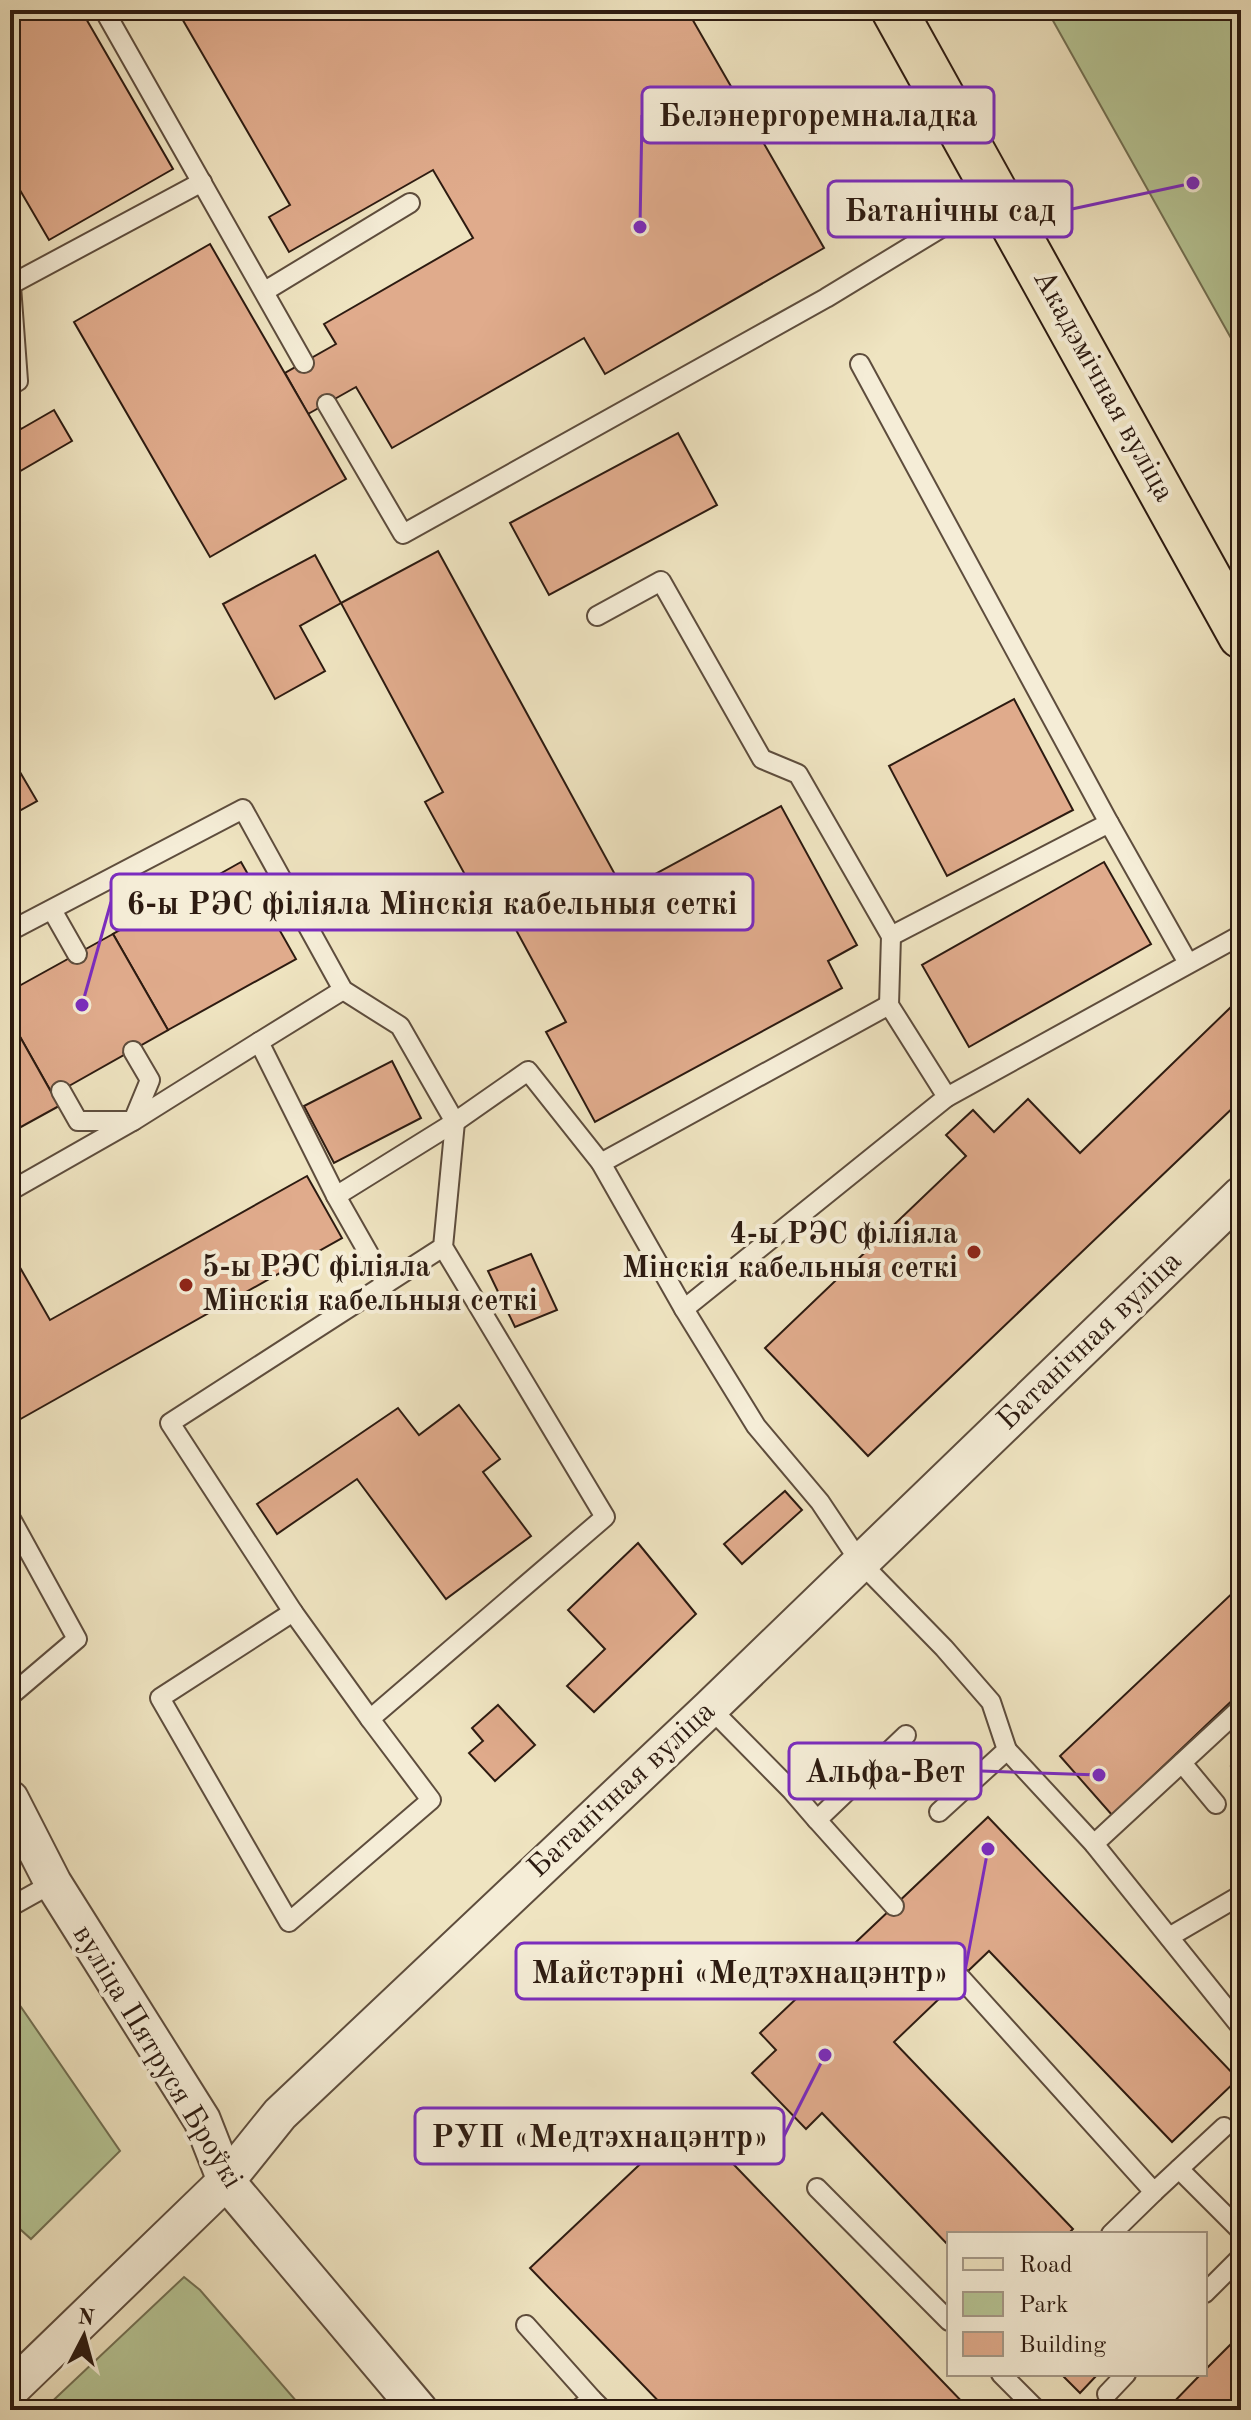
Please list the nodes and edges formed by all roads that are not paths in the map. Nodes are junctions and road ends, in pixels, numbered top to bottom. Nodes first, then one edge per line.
1 (104, 10) edge
2 (894, 10) edge
3 (202, 182) junction
4 (997, 194) junction
5 (410, 203) dead end
6 (10, 286) edge
7 (265, 291) junction
8 (304, 363) dead end
9 (860, 364) dead end
10 (10, 386) edge
11 (327, 404) dead end
12 (597, 616) dead end
13 (1241, 636) edge
14 (1109, 823) junction
15 (52, 910) junction
16 (10, 931) edge
17 (1241, 935) edge
18 (891, 936) junction
19 (77, 954) dead end
20 (1188, 963) junction
21 (343, 990) junction
22 (889, 1005) junction
23 (259, 1042) junction
24 (133, 1051) dead end
25 (61, 1091) dead end
26 (947, 1097) junction
27 (133, 1121) junction
28 (455, 1122) junction
29 (601, 1163) junction
30 (10, 1191) edge
31 (1241, 1195) edge
32 (336, 1196) junction
33 (443, 1247) junction
34 (386, 1284) junction
35 (684, 1309) junction
36 (10, 1517) edge
37 (860, 1562) junction
38 (293, 1612) junction
39 (10, 1696) edge
40 (710, 1708) junction
41 (1241, 1708) edge
42 (370, 1719) junction
43 (906, 1735) dead end
44 (1007, 1750) junction
45 (1182, 1763) junction
46 (10, 1799) edge
47 (1216, 1804) dead end
48 (939, 1812) dead end
49 (817, 1820) junction
50 (1094, 1844) junction
51 (53, 1883) junction
52 (1241, 1895) edge
53 (894, 1906) dead end
54 (10, 1907) edge
55 (1169, 1937) junction
56 (961, 1978) dead end
57 (1241, 2027) edge
58 (1224, 2127) dead end
59 (1179, 2169) junction
60 (226, 2181) junction
61 (817, 2188) dead end
62 (1154, 2192) junction
63 (1241, 2231) edge
64 (1113, 2232) edge
65 (1241, 2257) edge
66 (1207, 2291) edge
67 (947, 2319) edge
68 (526, 2325) dead end
69 (1003, 2376) edge
70 (1124, 2376) edge
71 (10, 2390) edge
72 (1107, 2394) dead end
73 (591, 2406) edge
74 (419, 2410) edge
75 (1037, 2410) edge

1 - 3 lane
2 - 4 main road, Акадэмічная вуліца
3 - 6 lane
3 - 7 lane
4 - 11 lane
4 - 13 main road, Акадэмічная вуліца
5 - 7 lane
6 - 10 lane
7 - 8 lane
9 - 14 lane
12 - 18 lane
14 - 18 lane
14 - 20 lane
15 - 16 lane
15 - 19 lane
15 - 21 lane
17 - 20 lane
18 - 22 lane
20 - 26 lane
21 - 23 lane
21 - 28 lane
22 - 26 lane
22 - 29 lane
23 - 27 lane
23 - 32 lane
24 - 27 lane
25 - 27 lane
26 - 35 lane
27 - 30 lane
28 - 29 lane
28 - 32 lane
28 - 33 lane
29 - 35 lane
31 - 37 street, Батанічная вуліца
32 - 34 lane
33 - 34 lane
33 - 42 lane
34 - 38 lane
35 - 37 lane
36 - 39 lane
37 - 40 street, Батанічная вуліца
37 - 44 lane
38 - 42 lane
38 - 42 lane
40 - 49 lane
40 - 60 street, Батанічная вуліца
41 - 45 lane
43 - 49 lane
44 - 48 lane
44 - 50 lane
45 - 47 lane
45 - 50 lane
46 - 51 street, вуліца Пятруся Броўкі
49 - 53 lane
50 - 55 lane
51 - 54 lane
51 - 60 street, вуліца Пятруся Броўкі
52 - 55 lane
55 - 57 lane
56 - 62 lane
58 - 59 lane
59 - 62 lane
59 - 63 lane
60 - 71 street, Батанічная вуліца
60 - 74 street, вуліца Пятруся Броўкі
61 - 67 lane
62 - 64 lane
65 - 66 lane
68 - 73 lane
69 - 75 lane
70 - 72 lane

